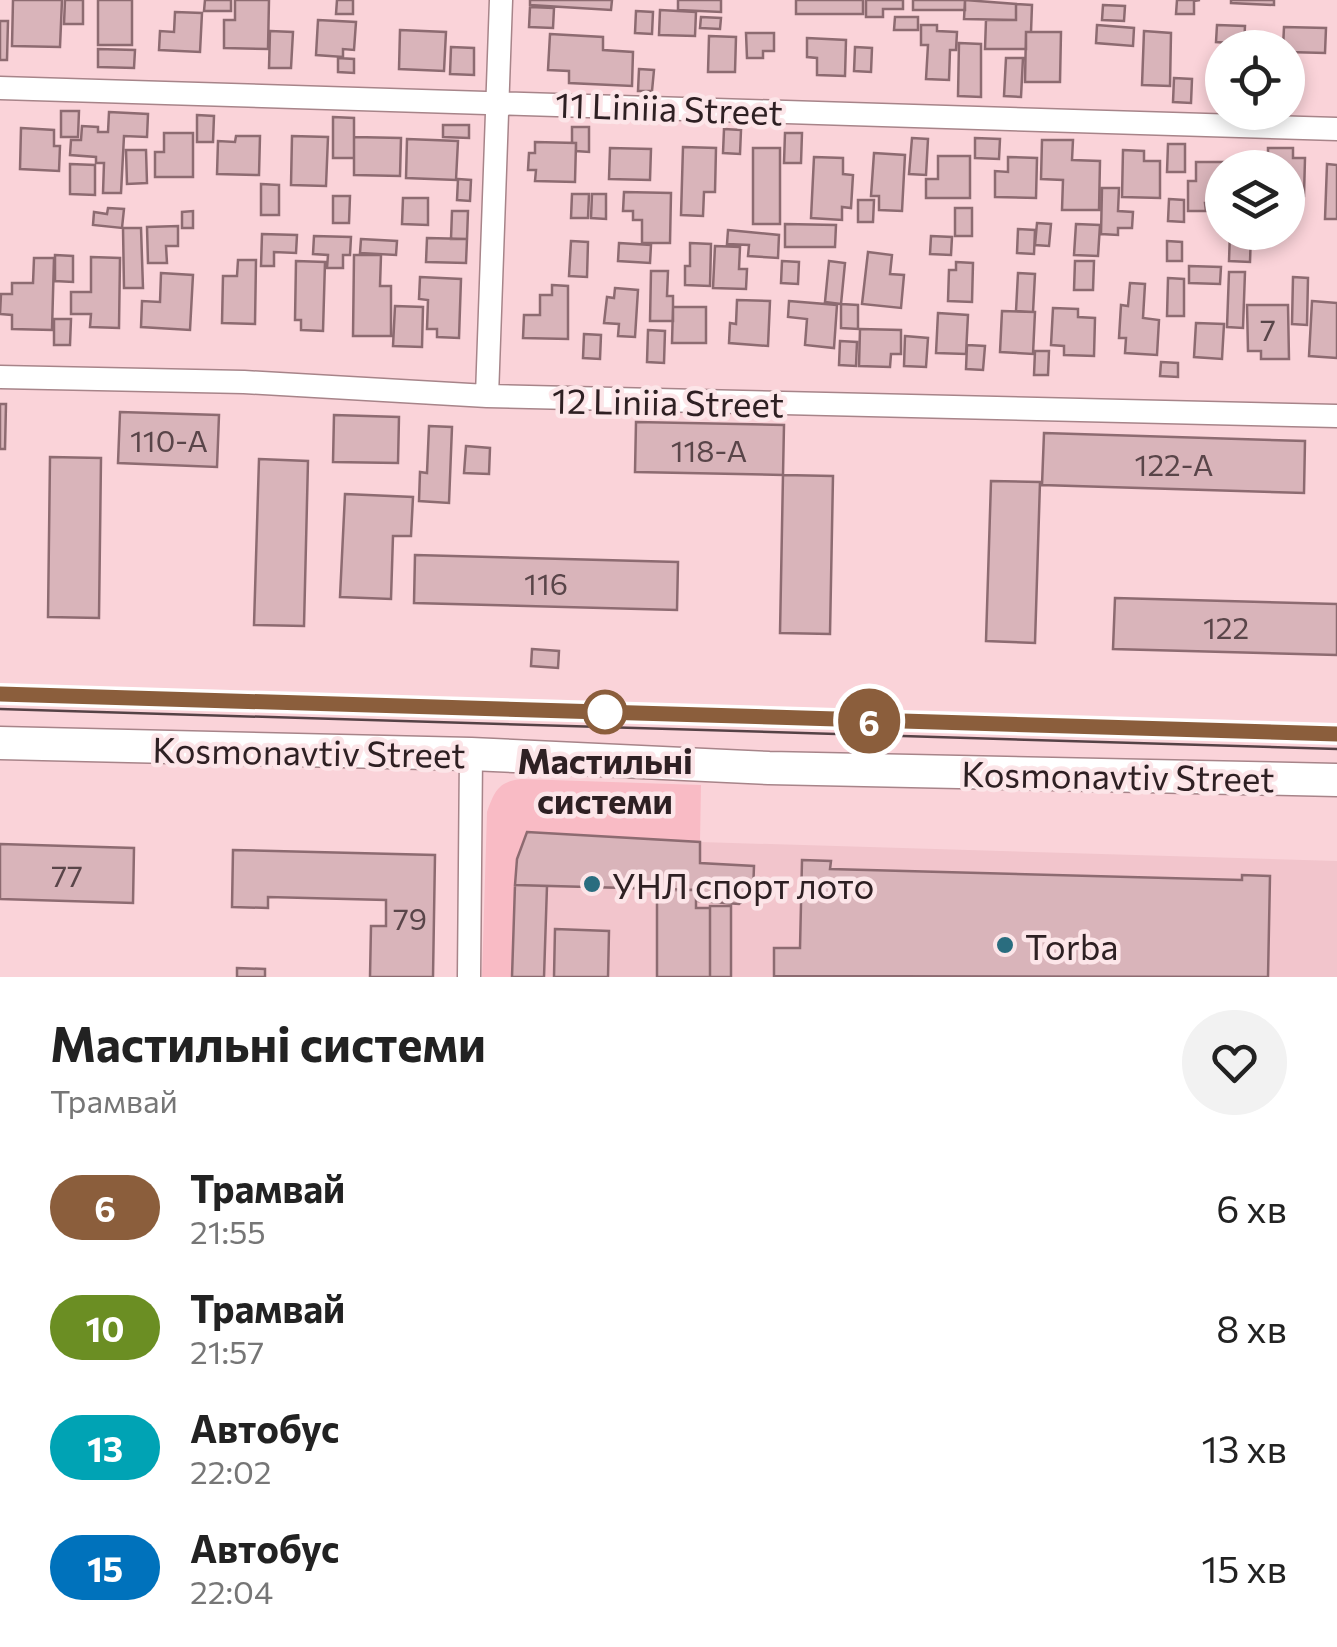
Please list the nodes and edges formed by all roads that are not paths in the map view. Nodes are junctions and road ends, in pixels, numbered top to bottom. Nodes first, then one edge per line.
1 (502, 0) edge
2 (0, 88) edge
3 (499, 102) junction
4 (1337, 129) edge
5 (0, 377) edge
6 (487, 396) junction
7 (1337, 416) edge
8 (0, 744) edge
9 (471, 754) junction
10 (1337, 780) edge
11 (469, 977) edge

1 - 3 street
2 - 3 street, 11 Liniia Street
3 - 4 street, 11 Liniia Street
3 - 6 street
5 - 6 street, 12 Liniia Street
6 - 7 street, 12 Liniia Street
8 - 9 main road, Kosmonavtiv Street
9 - 10 main road, Kosmonavtiv Street
9 - 11 street

